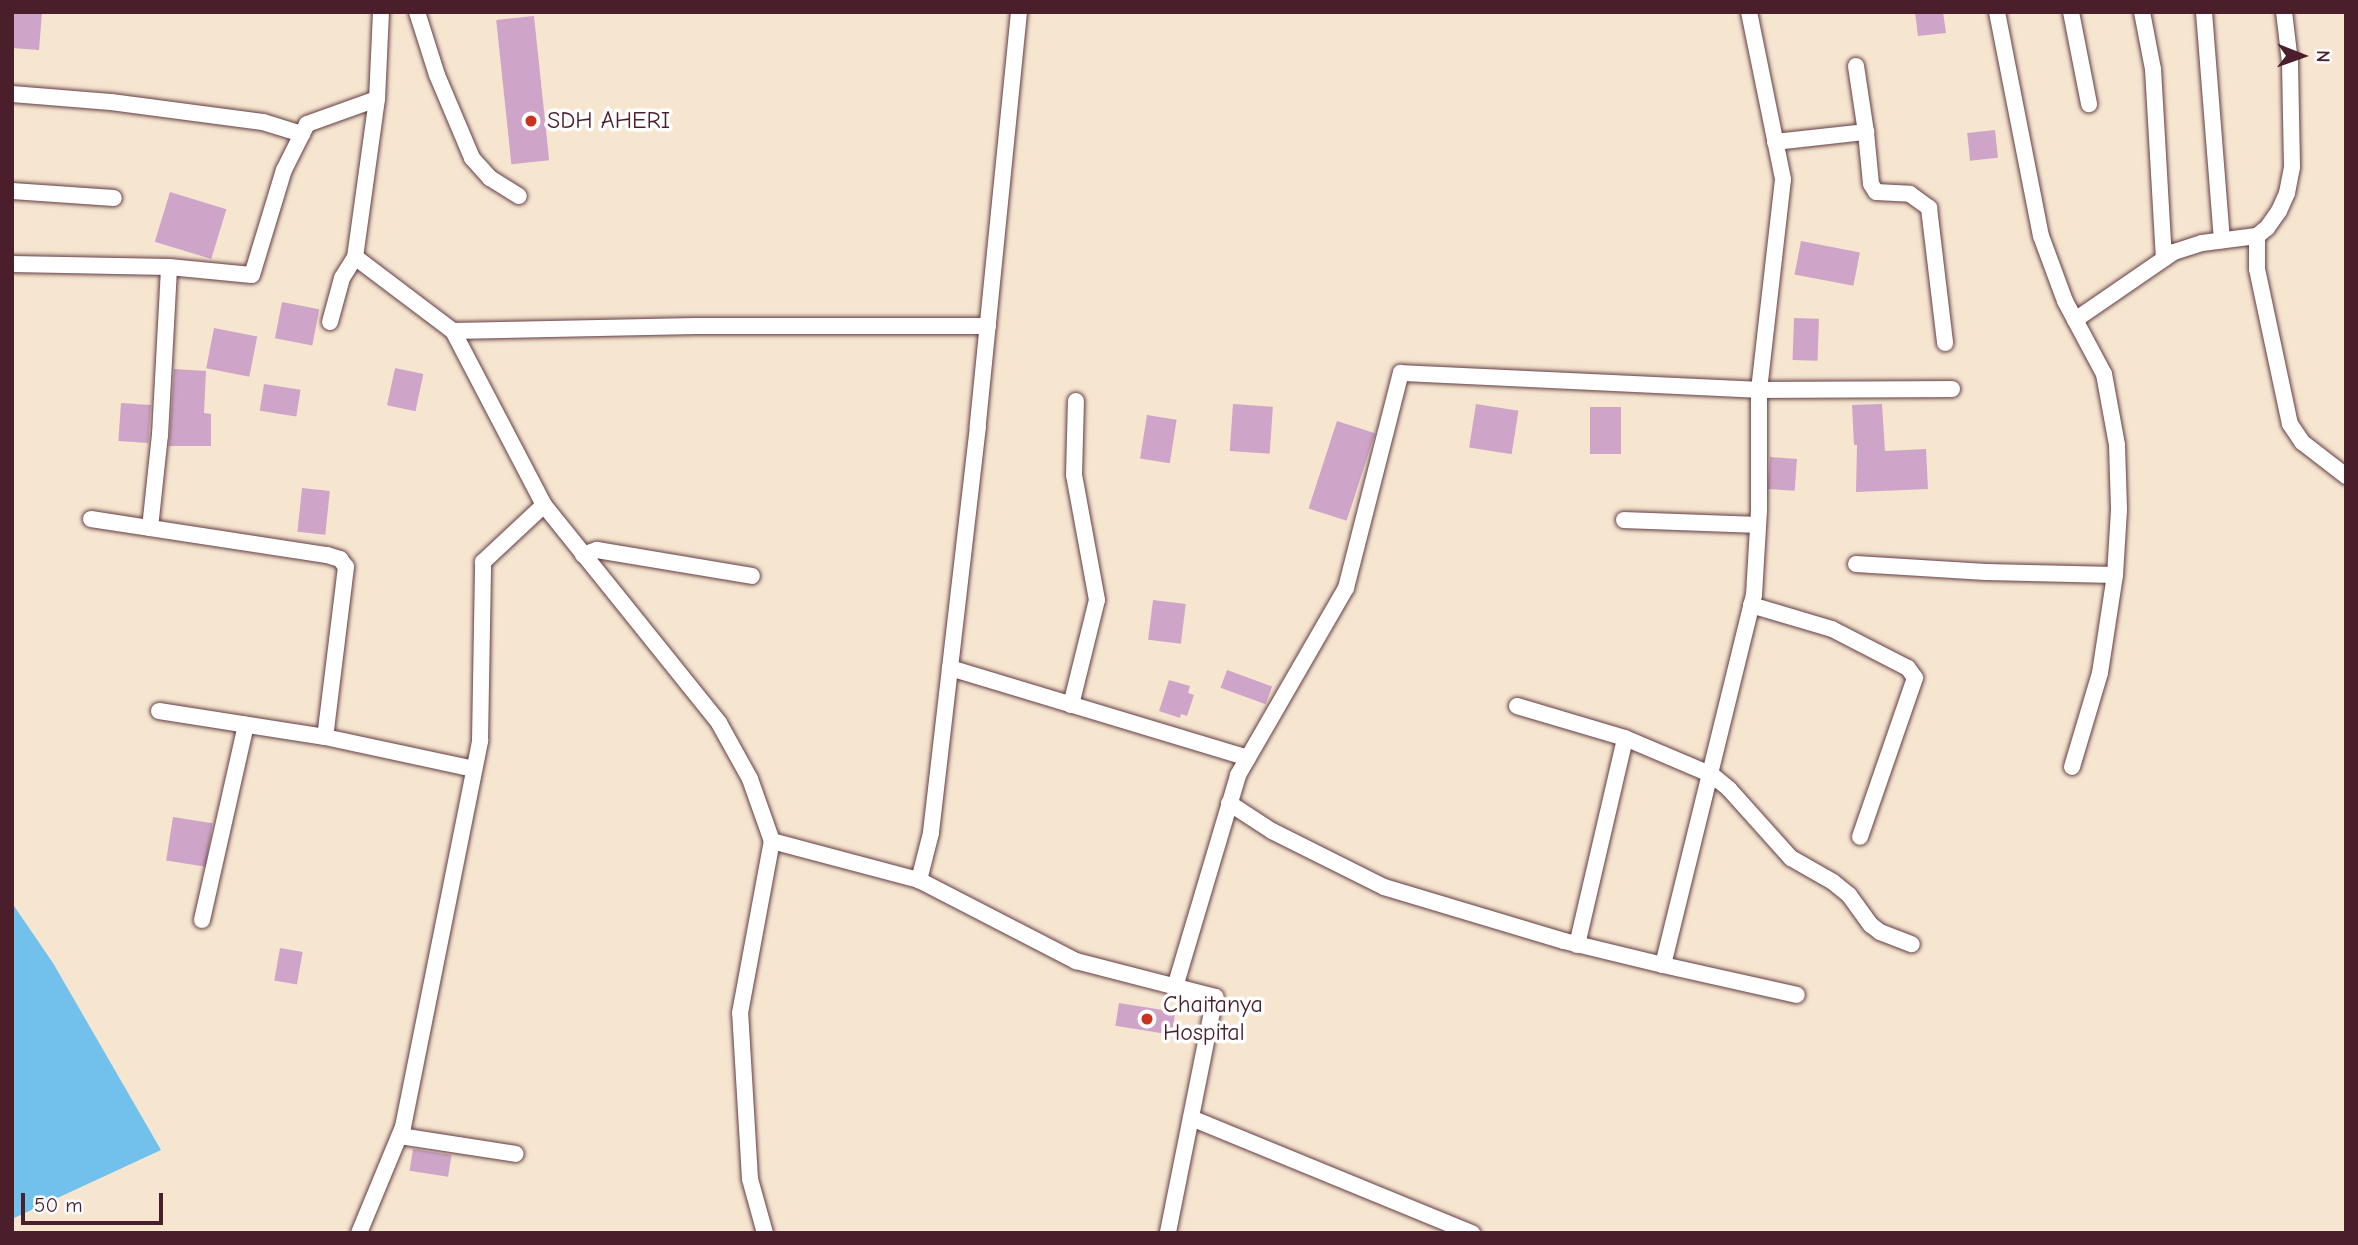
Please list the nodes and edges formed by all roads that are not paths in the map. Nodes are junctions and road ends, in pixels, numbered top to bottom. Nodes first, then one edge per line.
1 (381, 12) edge
2 (417, 12) edge
3 (1019, 12) edge
4 (1749, 12) edge
5 (1997, 12) edge
6 (2071, 12) edge
7 (2142, 12) edge
8 (2204, 12) edge
9 (2284, 12) edge
10 (1856, 66) dead end
11 (12, 94) edge
12 (377, 99) junction
13 (2090, 104) dead end
14 (1866, 132) junction
15 (302, 134) junction
16 (1775, 142) junction
17 (12, 191) edge
18 (519, 196) dead end
19 (114, 198) dead end
20 (2257, 236) junction
21 (2222, 240) junction
22 (355, 257) junction
23 (2164, 259) junction
24 (12, 264) edge
25 (169, 267) junction
26 (2075, 320) junction
27 (330, 323) dead end
28 (988, 326) junction
29 (453, 331) junction
30 (1945, 343) dead end
31 (1952, 389) dead end
32 (1759, 390) junction
33 (1076, 401) dead end
34 (2346, 476) edge
35 (544, 505) junction
36 (91, 520) dead end
37 (1624, 520) dead end
38 (1758, 525) junction
39 (150, 528) junction
40 (583, 555) junction
41 (1856, 564) dead end
42 (2115, 575) junction
43 (752, 576) dead end
44 (1751, 605) junction
45 (950, 668) junction
46 (1071, 705) junction
47 (1517, 706) dead end
48 (159, 711) dead end
49 (246, 725) junction
50 (325, 737) junction
51 (1625, 738) junction
52 (1248, 758) junction
53 (2072, 767) dead end
54 (474, 769) junction
55 (1712, 775) junction
56 (1229, 803) junction
57 (1860, 837) dead end
58 (772, 841) junction
59 (919, 880) junction
60 (202, 920) dead end
61 (1912, 944) dead end
62 (1577, 945) junction
63 (1663, 965) junction
64 (1175, 987) junction
65 (1797, 995) dead end
66 (1191, 1118) junction
67 (400, 1136) junction
68 (516, 1154) dead end
69 (359, 1233) edge
70 (765, 1233) edge
71 (1168, 1233) edge
72 (1472, 1233) edge

1 - 12 street
2 - 18 street
3 - 28 street
4 - 16 street
5 - 26 street
6 - 13 street
7 - 23 street
8 - 21 street
9 - 20 street
10 - 14 street
11 - 15 street
12 - 15 street
12 - 22 street
14 - 16 street
14 - 30 street
15 - 25 street
16 - 32 street
17 - 19 street
20 - 21 street
20 - 34 street
21 - 23 street
22 - 27 street
22 - 29 street
23 - 26 street
24 - 25 street
25 - 39 street
26 - 42 street
28 - 29 street
28 - 45 street
29 - 35 street
31 - 32 street
32 - 38 street
32 - 52 street
33 - 46 street
35 - 40 street
35 - 54 street
36 - 39 street
37 - 38 street
38 - 44 street
39 - 50 street
40 - 43 street
40 - 58 street
41 - 42 street
42 - 53 street
44 - 55 street
44 - 57 street
45 - 46 street
45 - 59 street
46 - 52 street
47 - 51 street
48 - 49 street
49 - 50 street
49 - 60 street
50 - 54 street
51 - 55 street
51 - 62 street
52 - 56 street
54 - 67 street
55 - 61 street
55 - 63 street
56 - 62 street
56 - 64 street
58 - 59 street
58 - 70 street
59 - 64 street
62 - 63 street
63 - 65 street
64 - 66 street
66 - 71 street
66 - 72 street
67 - 68 street
67 - 69 street

